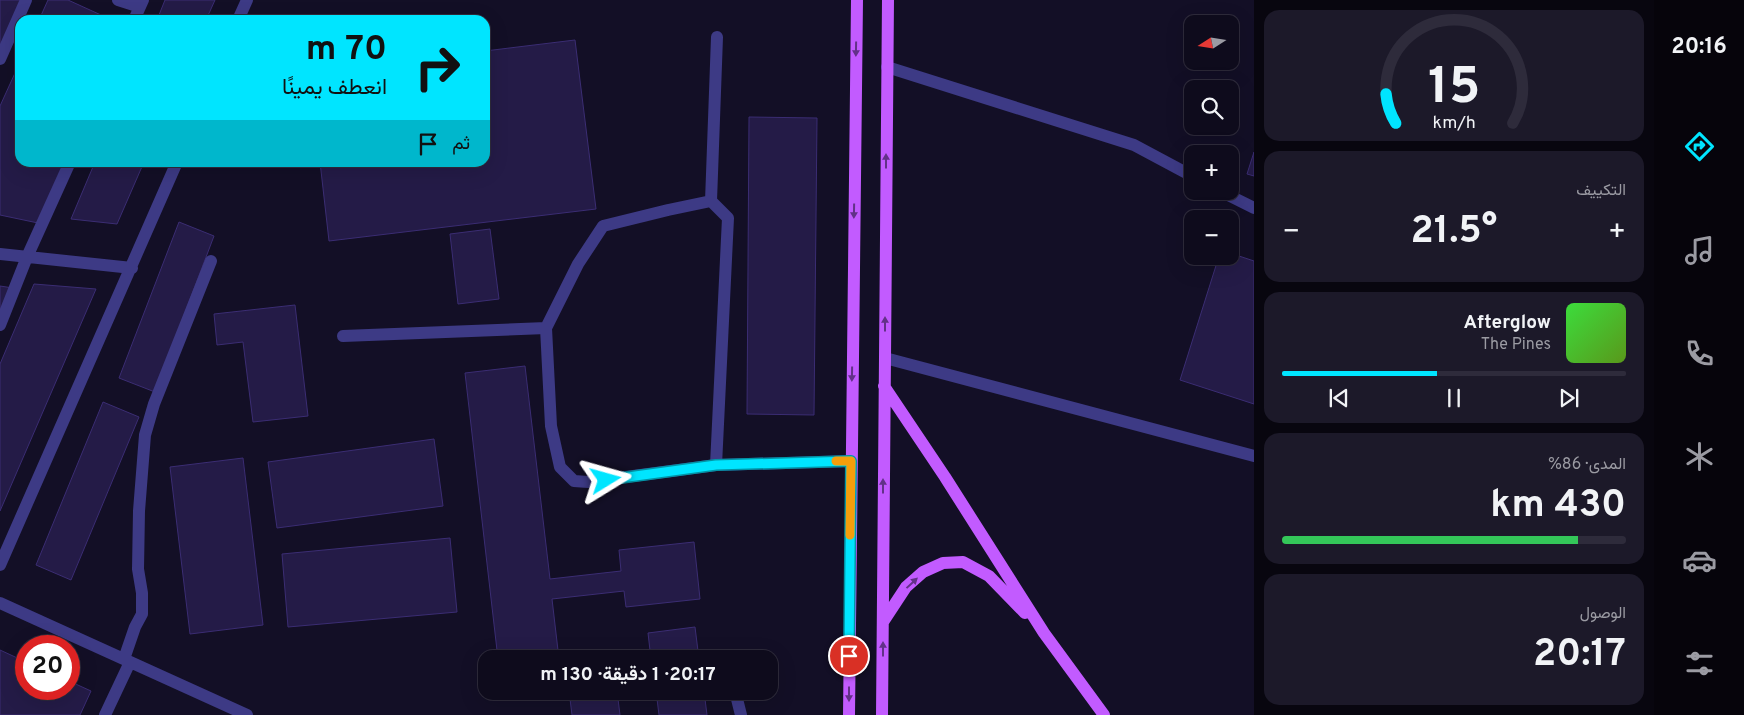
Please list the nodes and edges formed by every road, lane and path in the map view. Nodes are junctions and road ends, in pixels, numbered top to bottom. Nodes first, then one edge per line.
1 (26, 0) edge
2 (118, 0) edge
3 (247, 0) edge
4 (857, 0) edge
5 (888, 0) edge
6 (142, 4) edge
7 (19, 15) edge
8 (240, 15) edge
9 (15, 25) edge
10 (717, 37) dead end
11 (0, 59) edge
12 (887, 67) junction
13 (68, 167) edge
14 (175, 167) edge
15 (1184, 172) edge
16 (1238, 200) edge
17 (711, 202) junction
18 (1254, 208) edge
19 (0, 254) edge
20 (28, 257) junction
21 (211, 261) dead end
22 (132, 268) junction
23 (0, 325) edge
24 (546, 328) junction
25 (343, 336) dead end
26 (885, 358) junction
27 (884, 386) junction
28 (1254, 456) edge
29 (851, 461) junction
30 (716, 465) junction
31 (0, 565) edge
32 (0, 603) edge
33 (883, 622) junction
34 (1044, 633) junction
35 (127, 661) junction
36 (737, 700) edge
37 (105, 715) edge
38 (247, 715) edge
39 (741, 715) edge
40 (848, 715) edge
41 (882, 715) edge
42 (1104, 715) edge

1 - 7 street
2 - 6 street
3 - 8 street
4 -> 29 main road
5 - 12 main road
9 - 11 street
10 - 17 street
12 - 15 street
26 -> 12 main road
13 - 20 street
14 - 22 street
16 - 18 street
17 - 24 street
17 - 30 street
19 - 20 street
20 - 22 street
20 - 23 street
21 - 35 street
22 - 31 street
24 - 25 street
24 - 30 street
26 - 27 main road
26 - 28 street
33 -> 27 main road
27 - 34 main road
29 - 30 street
29 -> 40 main road
32 - 35 street
33 -> 34 main road
41 -> 33 main road
34 - 42 main road
35 - 37 street
35 - 38 street
36 - 39 street

